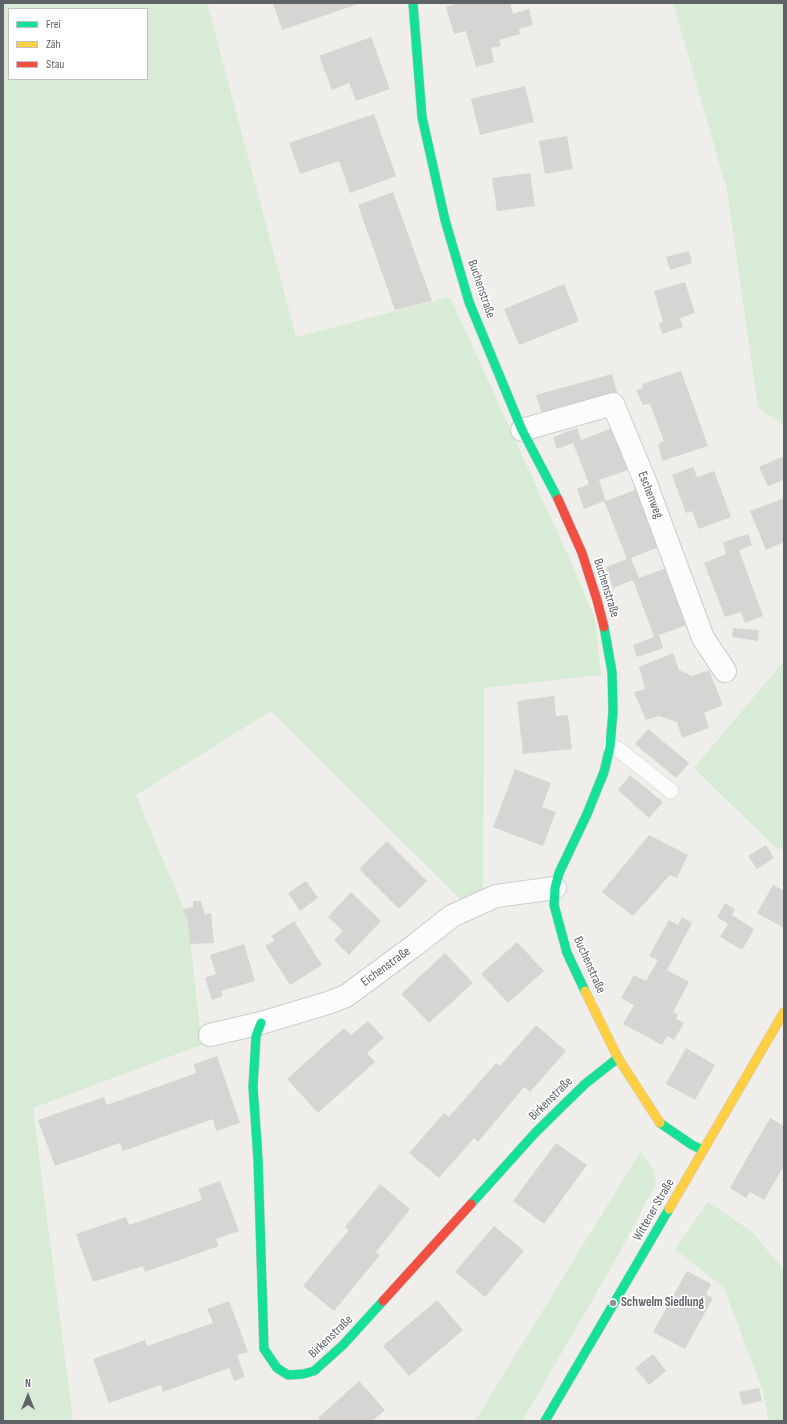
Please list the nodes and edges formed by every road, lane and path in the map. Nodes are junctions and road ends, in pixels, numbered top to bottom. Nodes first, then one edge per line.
1 (413, 3) edge
2 (522, 430) junction
3 (724, 671) dead end
4 (610, 747) junction
5 (672, 791) dead end
6 (555, 888) junction
7 (784, 1012) edge
8 (261, 1023) junction
9 (210, 1035) dead end
10 (618, 1058) junction
11 (703, 1150) junction
12 (544, 1421) edge

1 - 2 street, Buchenstraße
2 - 3 street, Eschenweg
2 - 4 street, Buchenstraße
4 - 5 lane
4 - 6 street, Buchenstraße
6 - 8 street, Eichenstraße
6 - 10 street, Buchenstraße
7 - 11 street, Wittener Straße
8 - 9 street, Eichenstraße
8 - 10 street, Birkenstraße
10 - 11 street, Buchenstraße
11 - 12 street, Wittener Straße

